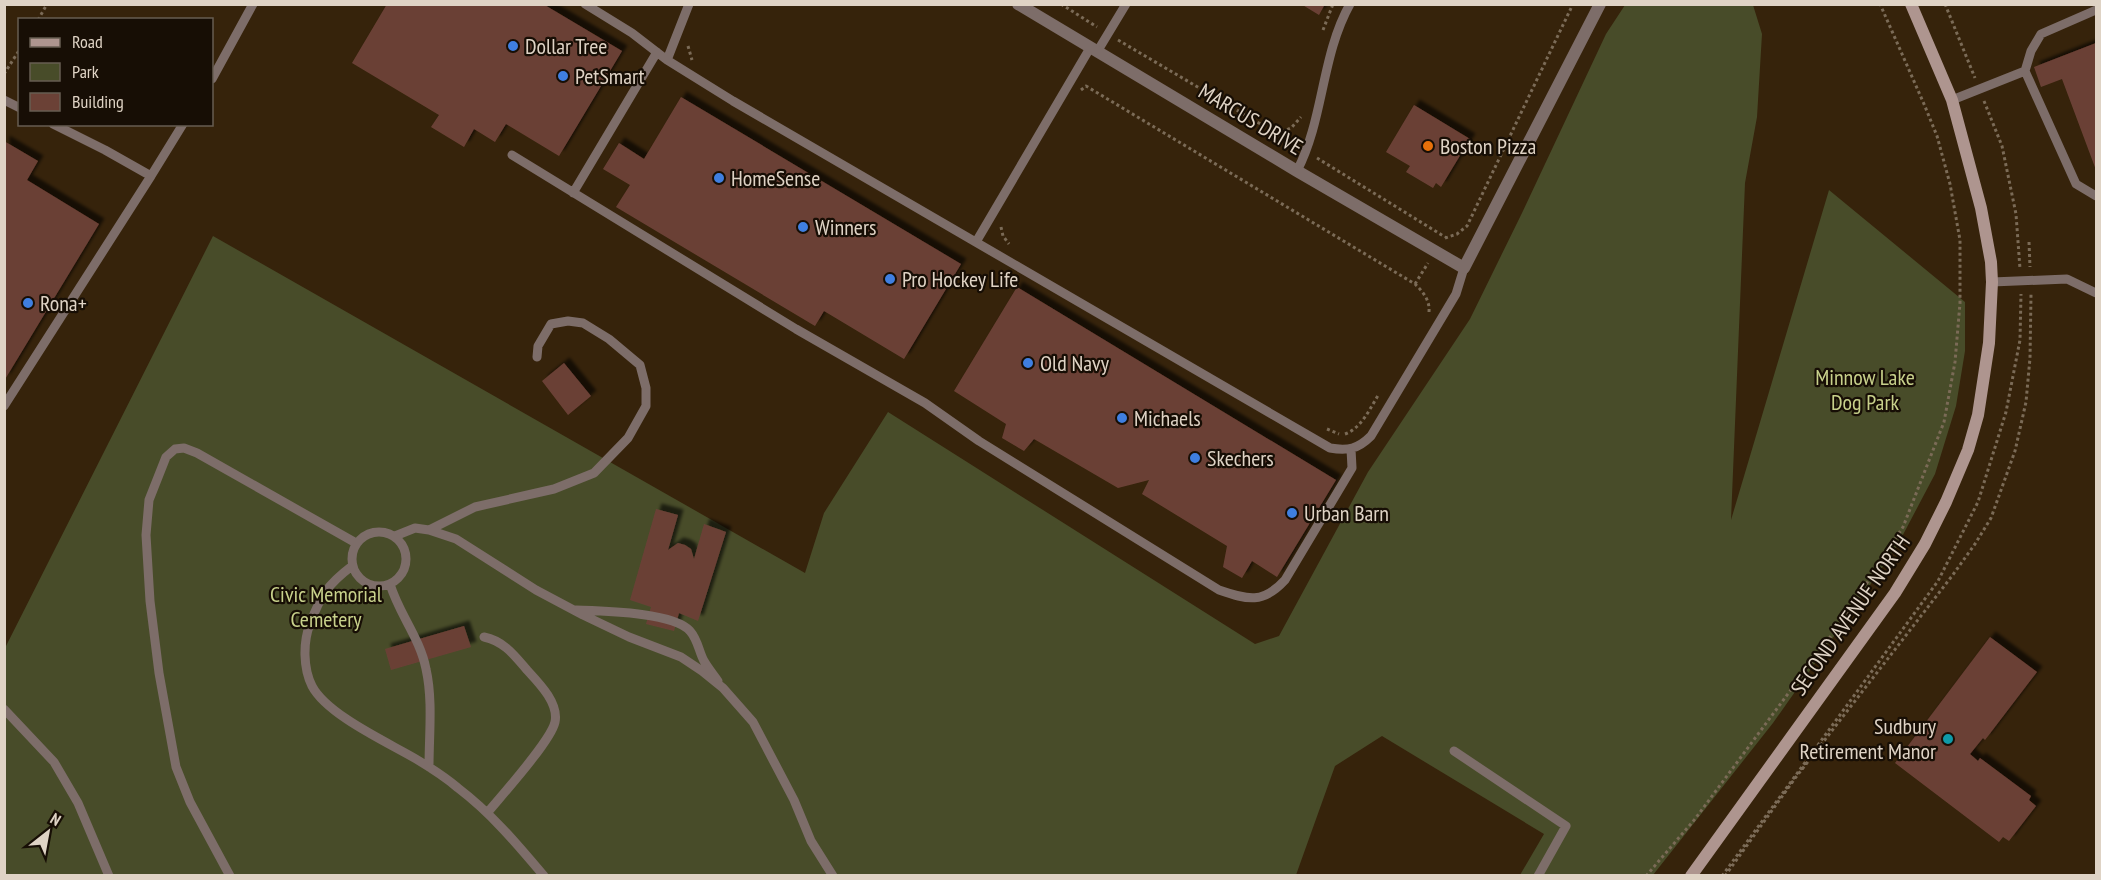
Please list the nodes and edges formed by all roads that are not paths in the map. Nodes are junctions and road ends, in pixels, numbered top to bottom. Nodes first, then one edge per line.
1 (253, 4) edge
2 (585, 4) edge
3 (689, 4) edge
4 (1018, 4) edge
5 (1126, 4) edge
6 (1350, 4) edge
7 (1600, 4) edge
8 (1911, 4) edge
9 (2097, 10) edge
10 (1093, 50) junction
11 (657, 52) junction
12 (667, 60) junction
13 (2025, 71) junction
14 (213, 77) edge
15 (4, 100) edge
16 (1952, 100) junction
17 (18, 107) edge
18 (57, 126) edge
19 (182, 126) edge
20 (512, 155) dead end
21 (1297, 171) junction
22 (151, 176) junction
23 (573, 193) junction
24 (2097, 196) edge
25 (976, 242) junction
26 (1464, 268) junction
27 (1992, 282) junction
28 (2097, 293) edge
29 (537, 357) dead end
30 (4, 406) edge
31 (1351, 449) junction
32 (429, 530) junction
33 (395, 536) junction
34 (356, 543) junction
35 (352, 567) junction
36 (390, 584) junction
37 (572, 609) junction
38 (484, 637) dead end
39 (723, 687) junction
40 (4, 709) edge
41 (1454, 751) dead end
42 (429, 767) junction
43 (488, 813) junction
44 (109, 876) edge
45 (230, 876) edge
46 (544, 876) edge
47 (833, 876) edge
48 (1538, 876) edge
49 (1690, 876) edge

1 - 14 lane
2 - 11 lane
3 - 12 lane
4 - 10 street, MARCUS DRIVE
5 - 10 lane
6 - 21 lane
7 - 26 street
8 - 16 main road, SECOND AVENUE NORTH
9 - 13 lane
10 - 21 street, MARCUS DRIVE
10 - 25 lane
11 - 12 lane
11 - 23 lane
12 - 25 lane
13 - 16 lane
13 - 24 lane
15 - 17 lane
16 - 27 main road, SECOND AVENUE NORTH
18 - 22 lane
19 - 22 lane
20 - 23 lane
21 - 26 street, MARCUS DRIVE
22 - 30 lane
23 - 31 lane
25 - 31 lane
26 - 31 lane
27 - 28 lane
27 - 49 main road, SECOND AVENUE NORTH
29 - 32 lane
32 - 33 lane
32 - 37 lane
33 - 34 lane
33 - 36 lane
34 - 35 lane
34 - 45 lane
35 - 36 lane
35 - 42 lane
36 - 42 lane
37 - 39 lane
37 - 39 lane
38 - 43 lane
39 - 47 lane
40 - 44 lane
41 - 48 lane
42 - 43 lane
43 - 46 lane

